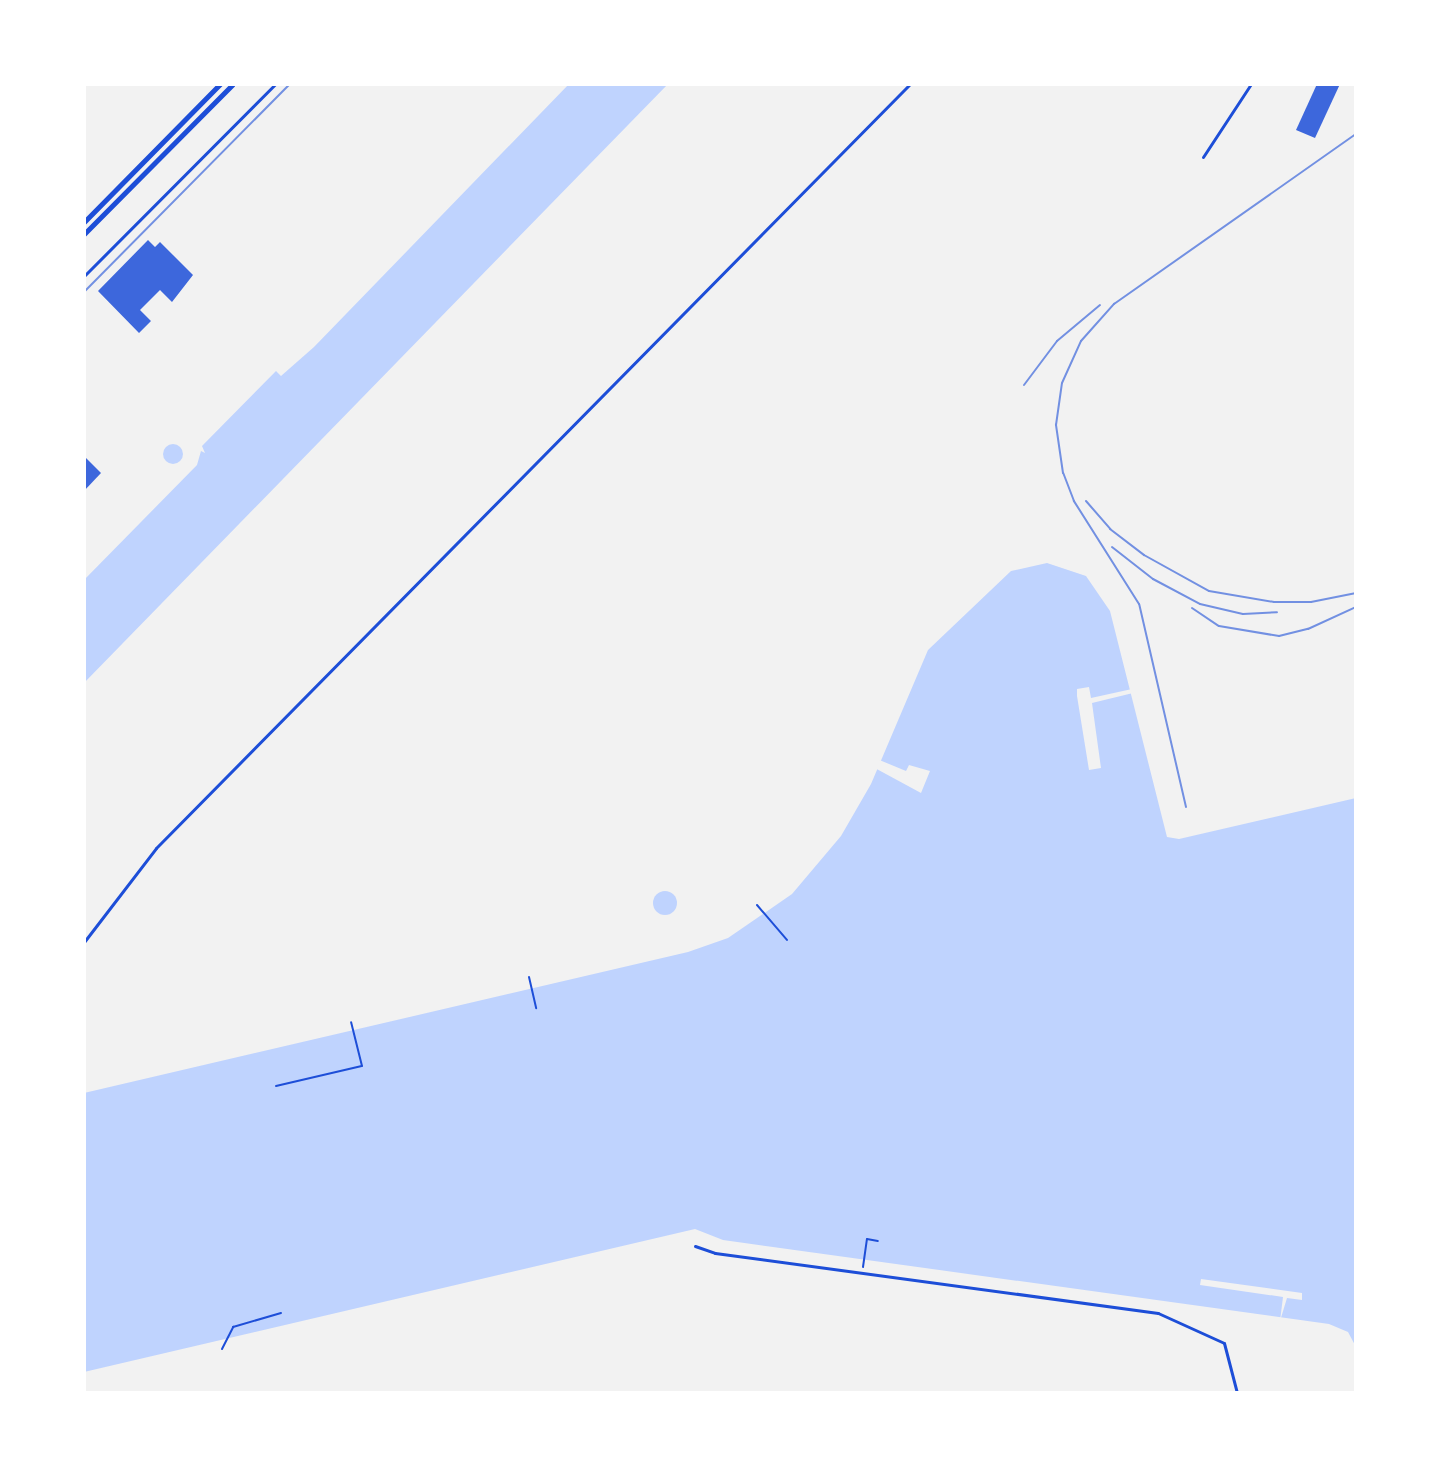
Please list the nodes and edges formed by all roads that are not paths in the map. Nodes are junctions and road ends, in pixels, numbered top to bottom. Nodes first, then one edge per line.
1 (220, 84) edge
2 (233, 84) edge
3 (275, 84) edge
4 (910, 84) edge
5 (1251, 84) edge
6 (1203, 157) dead end
7 (84, 222) edge
8 (84, 234) edge
9 (84, 276) edge
10 (84, 942) edge
11 (695, 1246) dead end
12 (1237, 1393) edge

1 - 7 main road
2 - 8 main road
3 - 9 street
4 - 10 street
5 - 6 street
11 - 12 street

